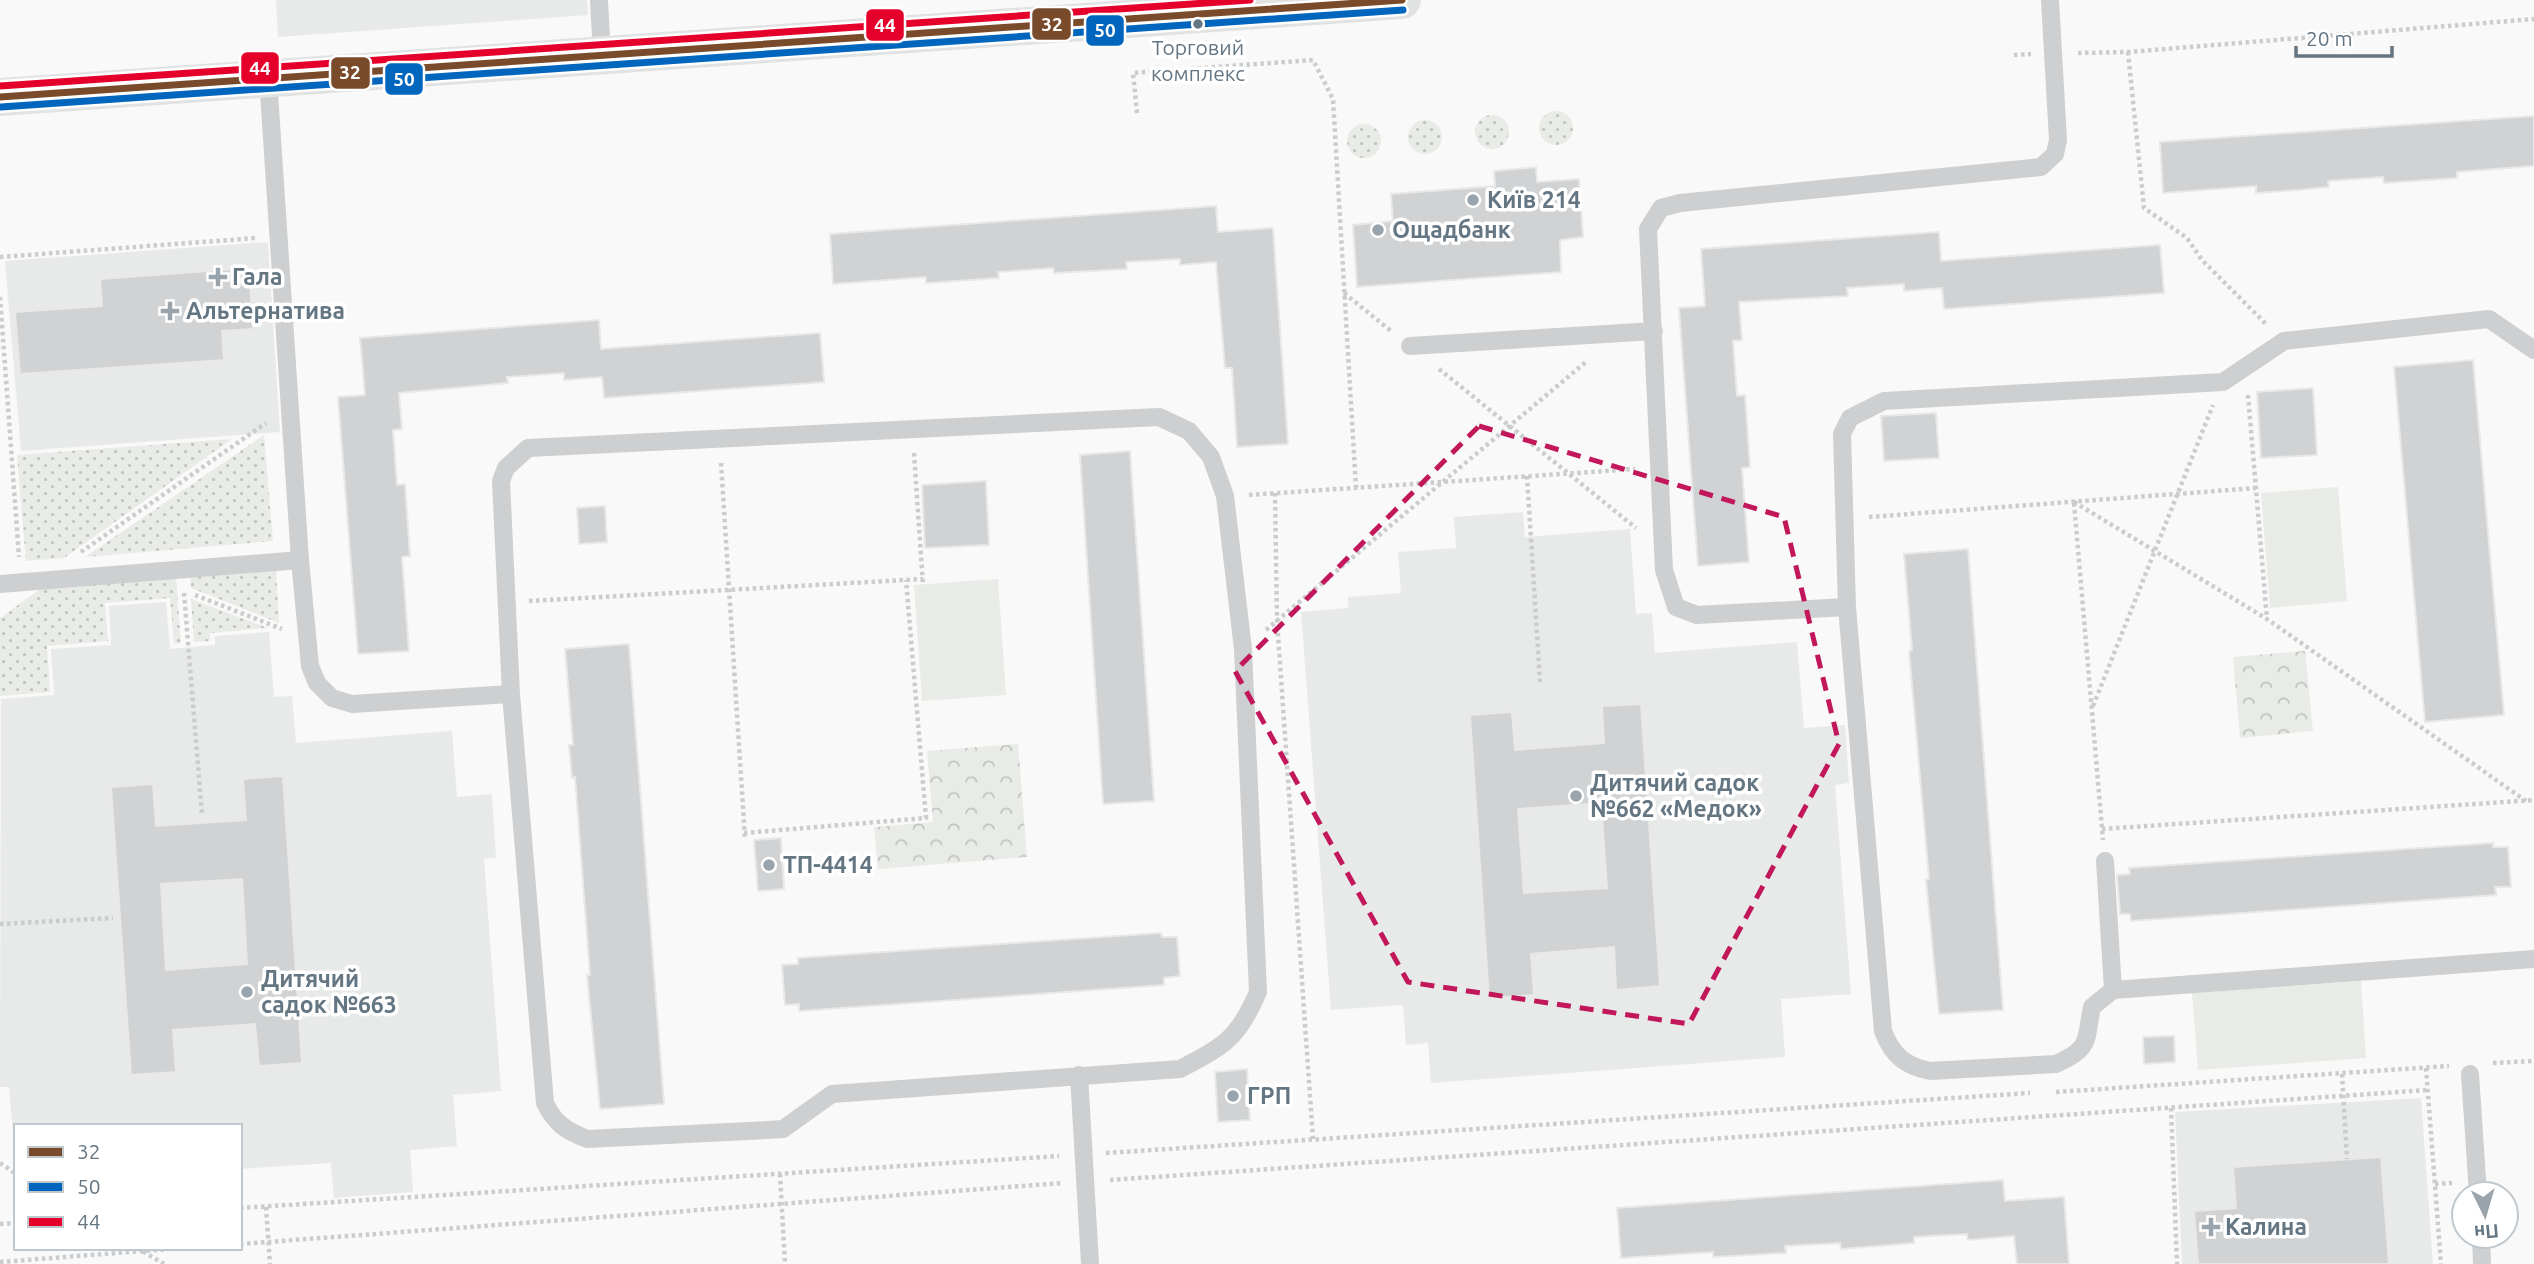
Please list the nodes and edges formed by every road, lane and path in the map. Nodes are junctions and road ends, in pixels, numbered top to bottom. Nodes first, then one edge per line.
1 (599, 0) edge
2 (1402, 0) edge
3 (2050, 0) edge
4 (2534, 19) edge
5 (2128, 52) junction
6 (2053, 53) junction
7 (602, 55) junction
8 (2014, 55) dead end
9 (268, 78) junction
10 (0, 97) edge
11 (1137, 113) dead end
12 (278, 237) junction
13 (0, 257) edge
14 (1345, 293) junction
15 (0, 296) edge
16 (1654, 331) junction
17 (1619, 333) junction
18 (2284, 341) junction
19 (1410, 346) junction
20 (2534, 350) edge
21 (2245, 367) junction
22 (2223, 382) junction
23 (274, 418) dead end
24 (1509, 426) junction
25 (913, 429) junction
26 (719, 439) junction
27 (1660, 467) junction
28 (1570, 473) junction
29 (1527, 476) junction
30 (1444, 482) junction
31 (1356, 488) junction
32 (2256, 488) junction
33 (1275, 493) junction
34 (2177, 494) junction
35 (1225, 496) junction
36 (2074, 502) junction
37 (1842, 519) junction
38 (2155, 549) junction
39 (1664, 551) junction
40 (300, 560) junction
41 (182, 570) junction
42 (139, 573) junction
43 (906, 580) junction
44 (40, 581) junction
45 (21, 582) junction
46 (0, 584) edge
47 (731, 590) junction
48 (184, 591) junction
49 (507, 602) junction
50 (1847, 607) junction
51 (2267, 619) junction
52 (1278, 620) junction
53 (307, 638) junction
54 (1243, 649) junction
55 (1540, 682) dead end
56 (511, 694) junction
57 (2092, 709) junction
58 (2534, 800) edge
59 (2526, 801) junction
60 (202, 816) dead end
61 (2102, 829) junction
62 (744, 832) junction
63 (745, 839) dead end
64 (2105, 861) joint
65 (113, 918) dead end
66 (0, 923) edge
67 (2534, 959) edge
68 (2113, 990) junction
69 (2534, 1061) edge
70 (2426, 1068) junction
71 (2471, 1068) junction
72 (2342, 1073) junction
73 (1079, 1075) junction
74 (2428, 1090) junction
75 (2050, 1092) dead end
76 (2036, 1093) dead end
77 (2343, 1096) junction
78 (2171, 1108) junction
79 (1312, 1139) junction
80 (1084, 1154) junction
81 (2347, 1159) dead end
82 (780, 1174) junction
83 (2477, 1180) edge
84 (1085, 1182) junction
85 (782, 1202) junction
86 (266, 1207) junction
87 (242, 1208) edge
88 (268, 1241) junction
89 (242, 1244) edge
90 (143, 1250) edge
91 (158, 1250) edge
92 (146, 1251) junction
93 (0, 1262) edge
94 (164, 1264) edge
95 (270, 1264) edge
96 (785, 1264) edge
97 (1090, 1264) edge
98 (2177, 1264) edge
99 (2441, 1264) edge

1 - 7 lane
2 - 7 main road
3 - 6 lane
4 - 5 path
5 - 6 path
5 - 18 path
6 - 8 path
6 - 16 lane
7 - 9 main road
9 - 10 main road
9 - 12 lane
11 - 14 path
12 - 13 path
12 - 40 lane
14 - 19 path
14 - 31 path
15 - 45 path
16 - 17 lane
16 - 27 lane
17 - 19 lane
17 - 24 path
18 - 20 lane
18 - 21 lane
19 - 24 path
21 - 22 lane
21 - 32 path
22 - 34 path
22 - 37 lane
23 - 44 path
24 - 28 path
24 - 30 path
25 - 26 lane
25 - 35 lane
25 - 43 path
26 - 47 path
26 - 49 lane
27 - 28 path
27 - 39 lane
28 - 29 path
28 - 39 path
29 - 30 path
29 - 55 path
30 - 31 path
30 - 52 path
31 - 33 path
32 - 34 path
32 - 51 path
33 - 35 path
33 - 52 path
34 - 36 path
34 - 38 path
35 - 54 lane
36 - 37 path
36 - 38 path
36 - 57 path
37 - 50 lane
38 - 51 path
38 - 57 path
39 - 50 lane
40 - 41 lane
40 - 53 lane
41 - 42 lane
41 - 48 path
42 - 44 lane
42 - 48 path
43 - 47 path
43 - 62 path
44 - 45 lane
45 - 46 lane
47 - 49 path
47 - 62 path
48 - 53 path
48 - 60 path
49 - 56 lane
50 - 68 lane
51 - 59 path
52 - 54 path
52 - 79 path
53 - 56 lane
54 - 73 lane
56 - 73 lane
57 - 61 path
58 - 59 path
59 - 61 path
61 - 64 path
62 - 63 path
64 - 68 lane
65 - 66 path
67 - 68 lane
69 - 71 path
70 - 71 path
70 - 72 path
70 - 74 path
71 - 83 lane
72 - 75 path
72 - 77 path
73 - 80 lane
74 - 77 path
74 - 99 path
76 - 79 path
77 - 78 path
77 - 81 path
78 - 84 path
78 - 98 path
79 - 80 path
80 - 82 path
80 - 84 lane
82 - 85 path
82 - 86 path
84 - 85 path
84 - 97 lane
85 - 88 path
85 - 96 path
86 - 87 path
86 - 88 path
88 - 89 path
88 - 95 path
90 - 92 path
91 - 92 path
92 - 93 path
92 - 94 path

